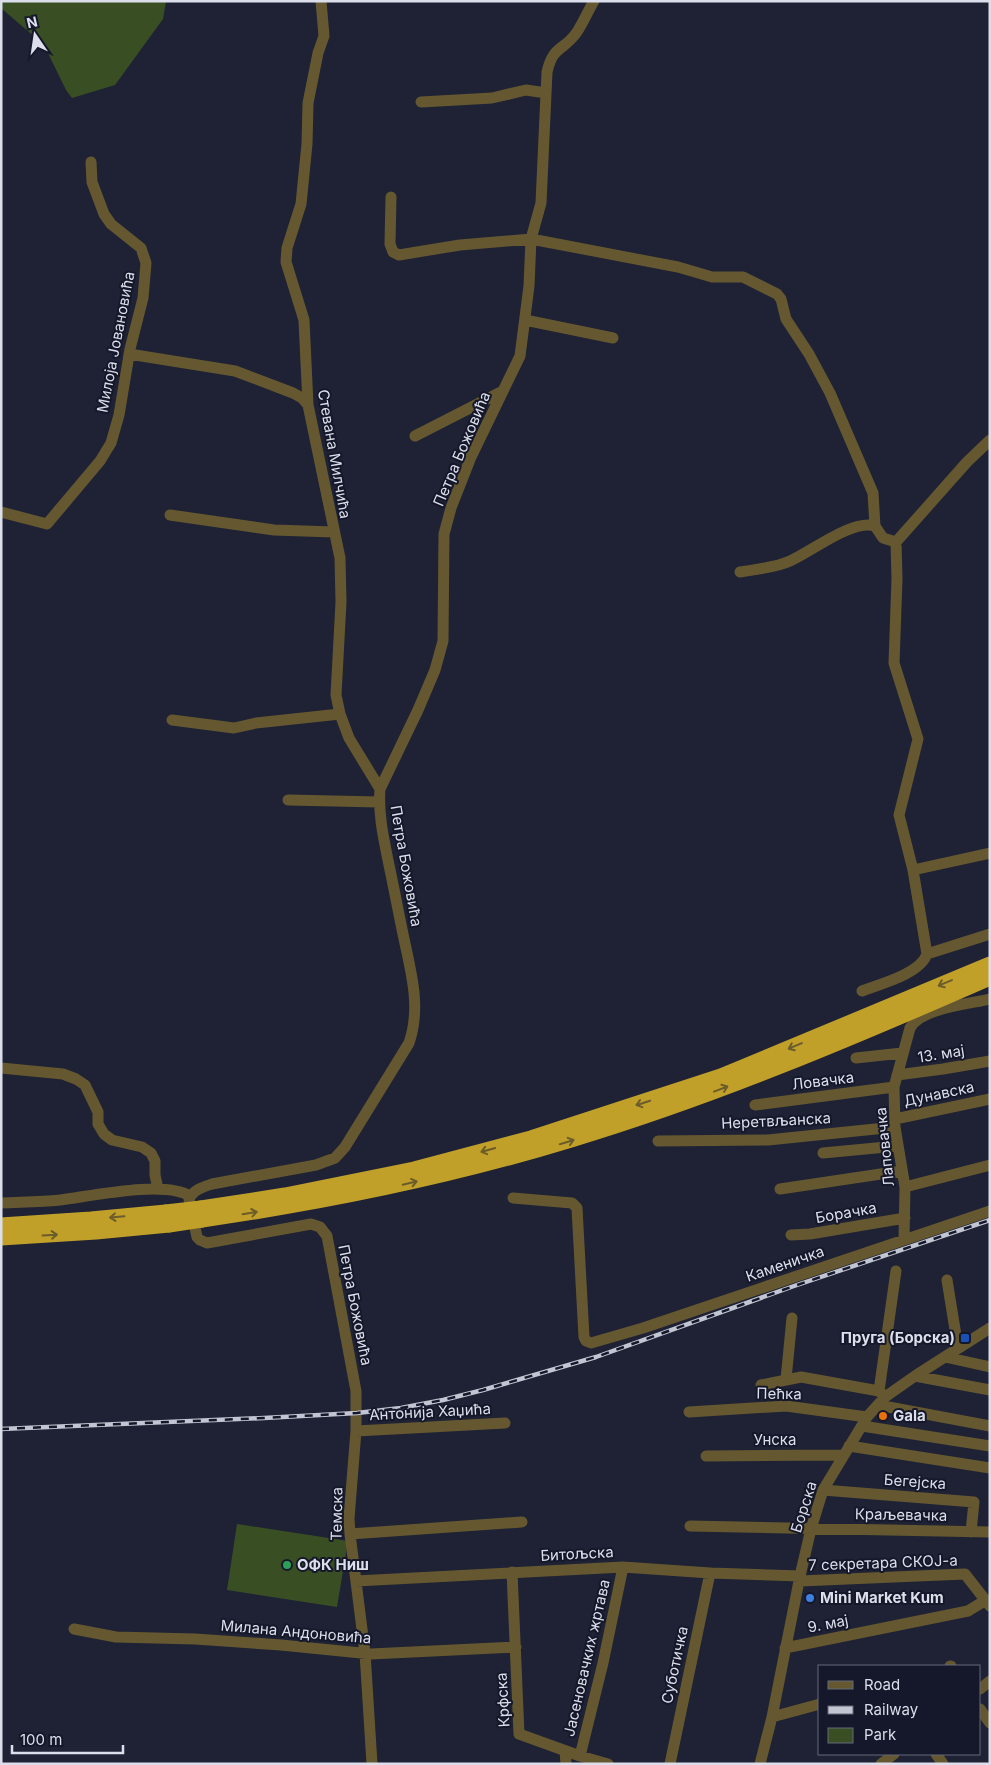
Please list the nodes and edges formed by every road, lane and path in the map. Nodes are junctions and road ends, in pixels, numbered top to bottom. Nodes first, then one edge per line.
1 (321, 1) edge
2 (594, 1) edge
3 (546, 92) junction
4 (421, 102) dead end
5 (91, 162) dead end
6 (391, 197) dead end
7 (531, 239) junction
8 (525, 320) junction
9 (613, 338) dead end
10 (129, 354) junction
11 (503, 391) junction
12 (308, 405) junction
13 (415, 436) dead end
14 (990, 440) edge
15 (1, 512) edge
16 (170, 515) dead end
17 (876, 526) junction
18 (334, 532) junction
19 (896, 542) junction
20 (740, 572) dead end
21 (340, 714) junction
22 (172, 720) dead end
23 (380, 789) junction
24 (288, 800) dead end
25 (379, 802) junction
26 (990, 853) edge
27 (913, 870) junction
28 (990, 934) edge
29 (927, 954) junction
30 (990, 964) edge
31 (990, 978) edge
32 (862, 991) dead end
33 (990, 999) edge
34 (902, 1053) junction
35 (856, 1058) dead end
36 (990, 1060) edge
37 (1, 1068) edge
38 (898, 1075) junction
39 (894, 1087) junction
40 (990, 1099) edge
41 (755, 1105) dead end
42 (895, 1123) junction
43 (658, 1141) dead end
44 (897, 1146) junction
45 (824, 1153) dead end
46 (990, 1165) edge
47 (901, 1172) junction
48 (905, 1188) junction
49 (158, 1189) junction
50 (780, 1189) dead end
51 (190, 1196) junction
52 (513, 1198) dead end
53 (1, 1203) edge
54 (990, 1211) edge
55 (202, 1214) junction
56 (168, 1218) junction
57 (905, 1218) junction
58 (1, 1225) edge
59 (792, 1235) dead end
60 (1, 1238) edge
61 (904, 1239) junction
62 (896, 1271) dead end
63 (947, 1280) dead end
64 (792, 1318) dead end
65 (990, 1328) edge
66 (958, 1348) junction
67 (945, 1357) junction
68 (990, 1367) edge
69 (915, 1376) junction
70 (786, 1379) junction
71 (761, 1385) dead end
72 (990, 1390) edge
73 (881, 1398) junction
74 (689, 1412) dead end
75 (357, 1413) joint
76 (865, 1421) junction
77 (505, 1423) dead end
78 (990, 1426) edge
79 (356, 1431) junction
80 (990, 1446) edge
81 (846, 1450) junction
82 (706, 1456) dead end
83 (990, 1468) edge
84 (823, 1490) junction
85 (522, 1522) dead end
86 (690, 1526) dead end
87 (811, 1529) junction
88 (971, 1532) junction
89 (990, 1532) edge
90 (350, 1534) junction
91 (623, 1567) junction
92 (512, 1572) junction
93 (710, 1573) junction
94 (800, 1579) junction
95 (356, 1581) junction
96 (988, 1603) edge
97 (74, 1629) dead end
98 (516, 1648) junction
99 (785, 1648) junction
100 (365, 1653) junction
101 (818, 1705) edge
102 (981, 1710) edge
103 (772, 1717) junction
104 (990, 1722) edge
105 (565, 1751) junction
106 (893, 1755) edge
107 (580, 1756) junction
108 (372, 1764) edge
109 (566, 1764) edge
110 (608, 1764) edge
111 (670, 1764) edge
112 (760, 1764) edge
113 (881, 1764) edge

1 - 12 street, Стевана Милчића
2 - 3 street, Петра Божовића
3 - 4 street
3 - 7 street, Петра Божовића
5 - 10 street, Милоја Јовановића
6 - 7 street
7 - 8 street, Петра Божовића
7 - 17 street
8 - 9 street
8 - 11 street, Петра Божовића
10 - 12 street
10 - 15 street, Милоја Јовановића
11 - 13 street
11 - 23 street, Петра Божовића
12 - 18 street, Стевана Милчића
14 - 19 street
16 - 18 street
17 - 19 street
17 - 20 street
18 - 21 street, Стевана Милчића
19 - 27 street
21 - 22 street
21 - 23 street, Стевана Милчића
23 - 25 street, Петра Божовића
24 - 25 street
25 - 51 street, Петра Божовића
26 - 27 street
27 - 29 street
28 - 29 street
29 - 32 street
30 -> 55 highway
55 -> 31 highway
33 - 34 street, Лаповачка
34 - 35 street
34 - 38 street, Лаповачка
36 - 38 street, 13. мај
37 - 49 street
38 - 39 street, Лаповачка
39 - 41 street, Ловачка
39 - 42 street, Лаповачка
40 - 42 street, Дунавска
42 - 43 street, Неретвљанска
42 - 44 street, Лаповачка
44 - 45 street
44 - 47 street, Лаповачка
46 - 48 street
47 - 48 street, Лаповачка
47 - 50 street
48 - 57 street, Лаповачка
49 - 51 street
49 - 53 street
51 - 75 street, Петра Божовића
52 - 61 street, Каменичка
54 - 61 street, Каменичка
55 - 56 highway, bridge
56 -> 58 highway
60 -> 56 highway
57 - 59 street, Борачка
57 - 61 street, Лаповачка
62 - 73 street
63 - 66 street
64 - 70 street
65 - 66 street, Борска
66 - 67 street, Борска
67 - 68 street
67 - 69 street, Борска
69 - 72 street
69 - 73 street, Борска
70 - 71 street
70 - 73 street
73 - 76 street, Борска
73 - 78 street
74 - 76 street, Пећка
75 - 79 street, Темска
76 - 80 street, Пећка
76 - 81 street, Борска
77 - 79 street, Антонија Хаџића
79 - 90 street, Темска
81 - 82 street, Унска
81 - 83 street, Унска
81 - 84 street, Борска
84 - 87 street, Борска
84 - 88 street, Бегејска
85 - 90 street
86 - 87 street, Краљевачка
87 - 88 street, Краљевачка
87 - 94 street, Борска
88 - 89 street, Краљевачка
90 - 95 street, Темска
91 - 92 street, Битољска
91 - 93 street, Битољска
91 - 107 street, Јасеновачких жртава
92 - 95 street, Битољска
92 - 98 street, Крфска
93 - 94 street, Битољска
93 - 111 street, Суботичка
94 - 96 street, 7 секретара СКОЈ-а
94 - 99 street, Борска
95 - 100 street, Темска
96 - 99 street, 9. мај
97 - 100 street, Милана Андоновића
98 - 100 street, Милана Андоновића
98 - 105 street, Крфска
99 - 103 street, Борска
100 - 108 street, Темска
101 - 103 street
102 - 104 street
103 - 112 street, Борска
105 - 107 street, Крфска
105 - 109 street
106 - 113 street
107 - 110 street, Крфска

